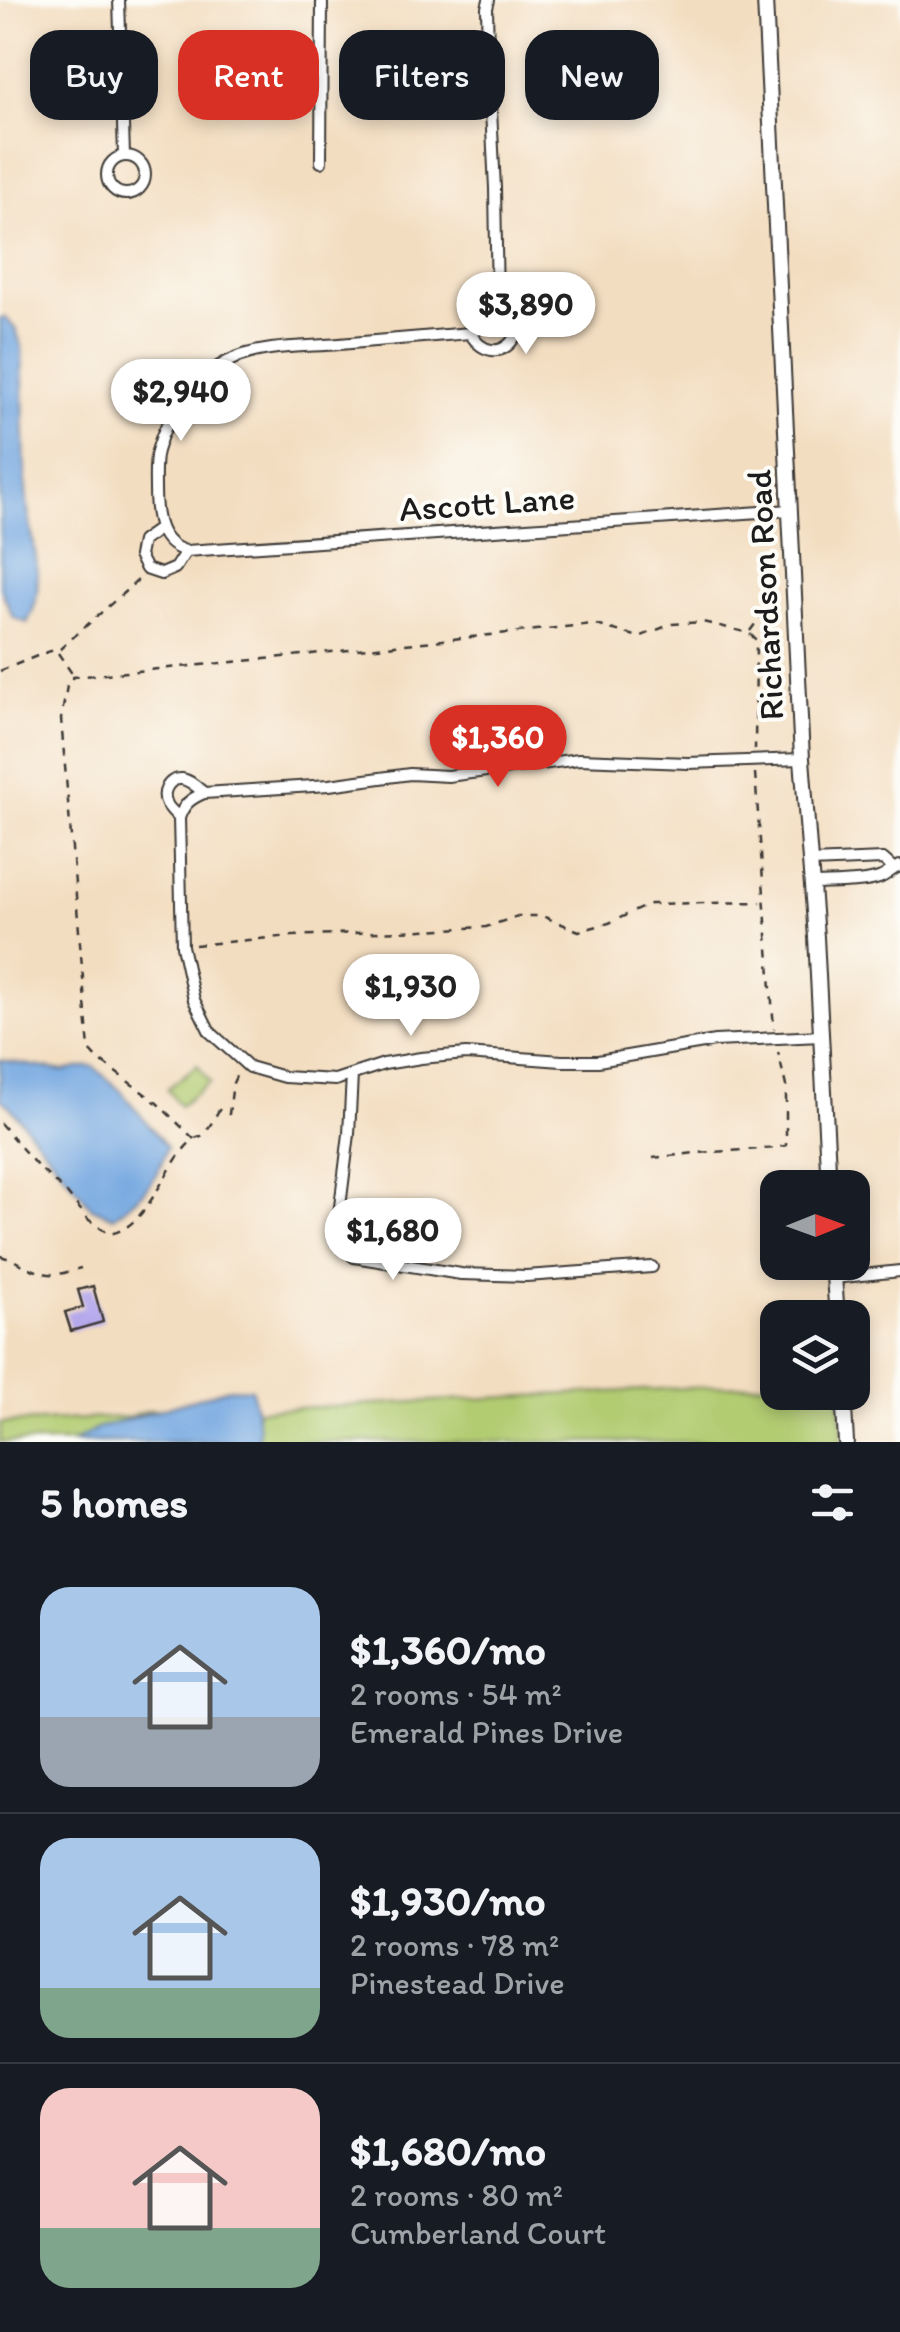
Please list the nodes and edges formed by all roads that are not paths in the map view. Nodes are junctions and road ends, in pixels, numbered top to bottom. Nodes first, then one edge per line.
1 (119, 0) edge
2 (322, 0) edge
3 (489, 0) edge
4 (766, 0) edge
5 (124, 155) dead end
6 (321, 162) dead end
7 (497, 302) junction
8 (470, 333) junction
9 (791, 510) junction
10 (159, 529) junction
11 (186, 551) junction
12 (802, 759) junction
13 (204, 793) junction
14 (178, 818) junction
15 (810, 862) junction
16 (896, 867) edge
17 (812, 884) junction
18 (821, 1036) junction
19 (352, 1074) junction
20 (828, 1170) edge
21 (652, 1267) dead end
22 (870, 1271) edge
23 (900, 1271) edge
24 (843, 1410) edge
25 (846, 1442) edge

1 - 5 street
2 - 6 street
3 - 7 street
4 - 9 street, Richardson Road
7 - 8 street
7 - 8 street
8 - 10 street
9 - 11 street, Ascott Lane
9 - 12 street, Richardson Road
10 - 11 street
10 - 11 street, Ascott Lane
12 - 13 street
12 - 15 street, Richardson Road
13 - 14 street
13 - 14 street
14 - 19 street
15 - 16 street
15 - 17 street, Richardson Road
16 - 17 street
17 - 18 street, Richardson Road
18 - 19 street
18 - 20 street, Richardson Road
19 - 21 street
22 - 23 street
24 - 25 street

